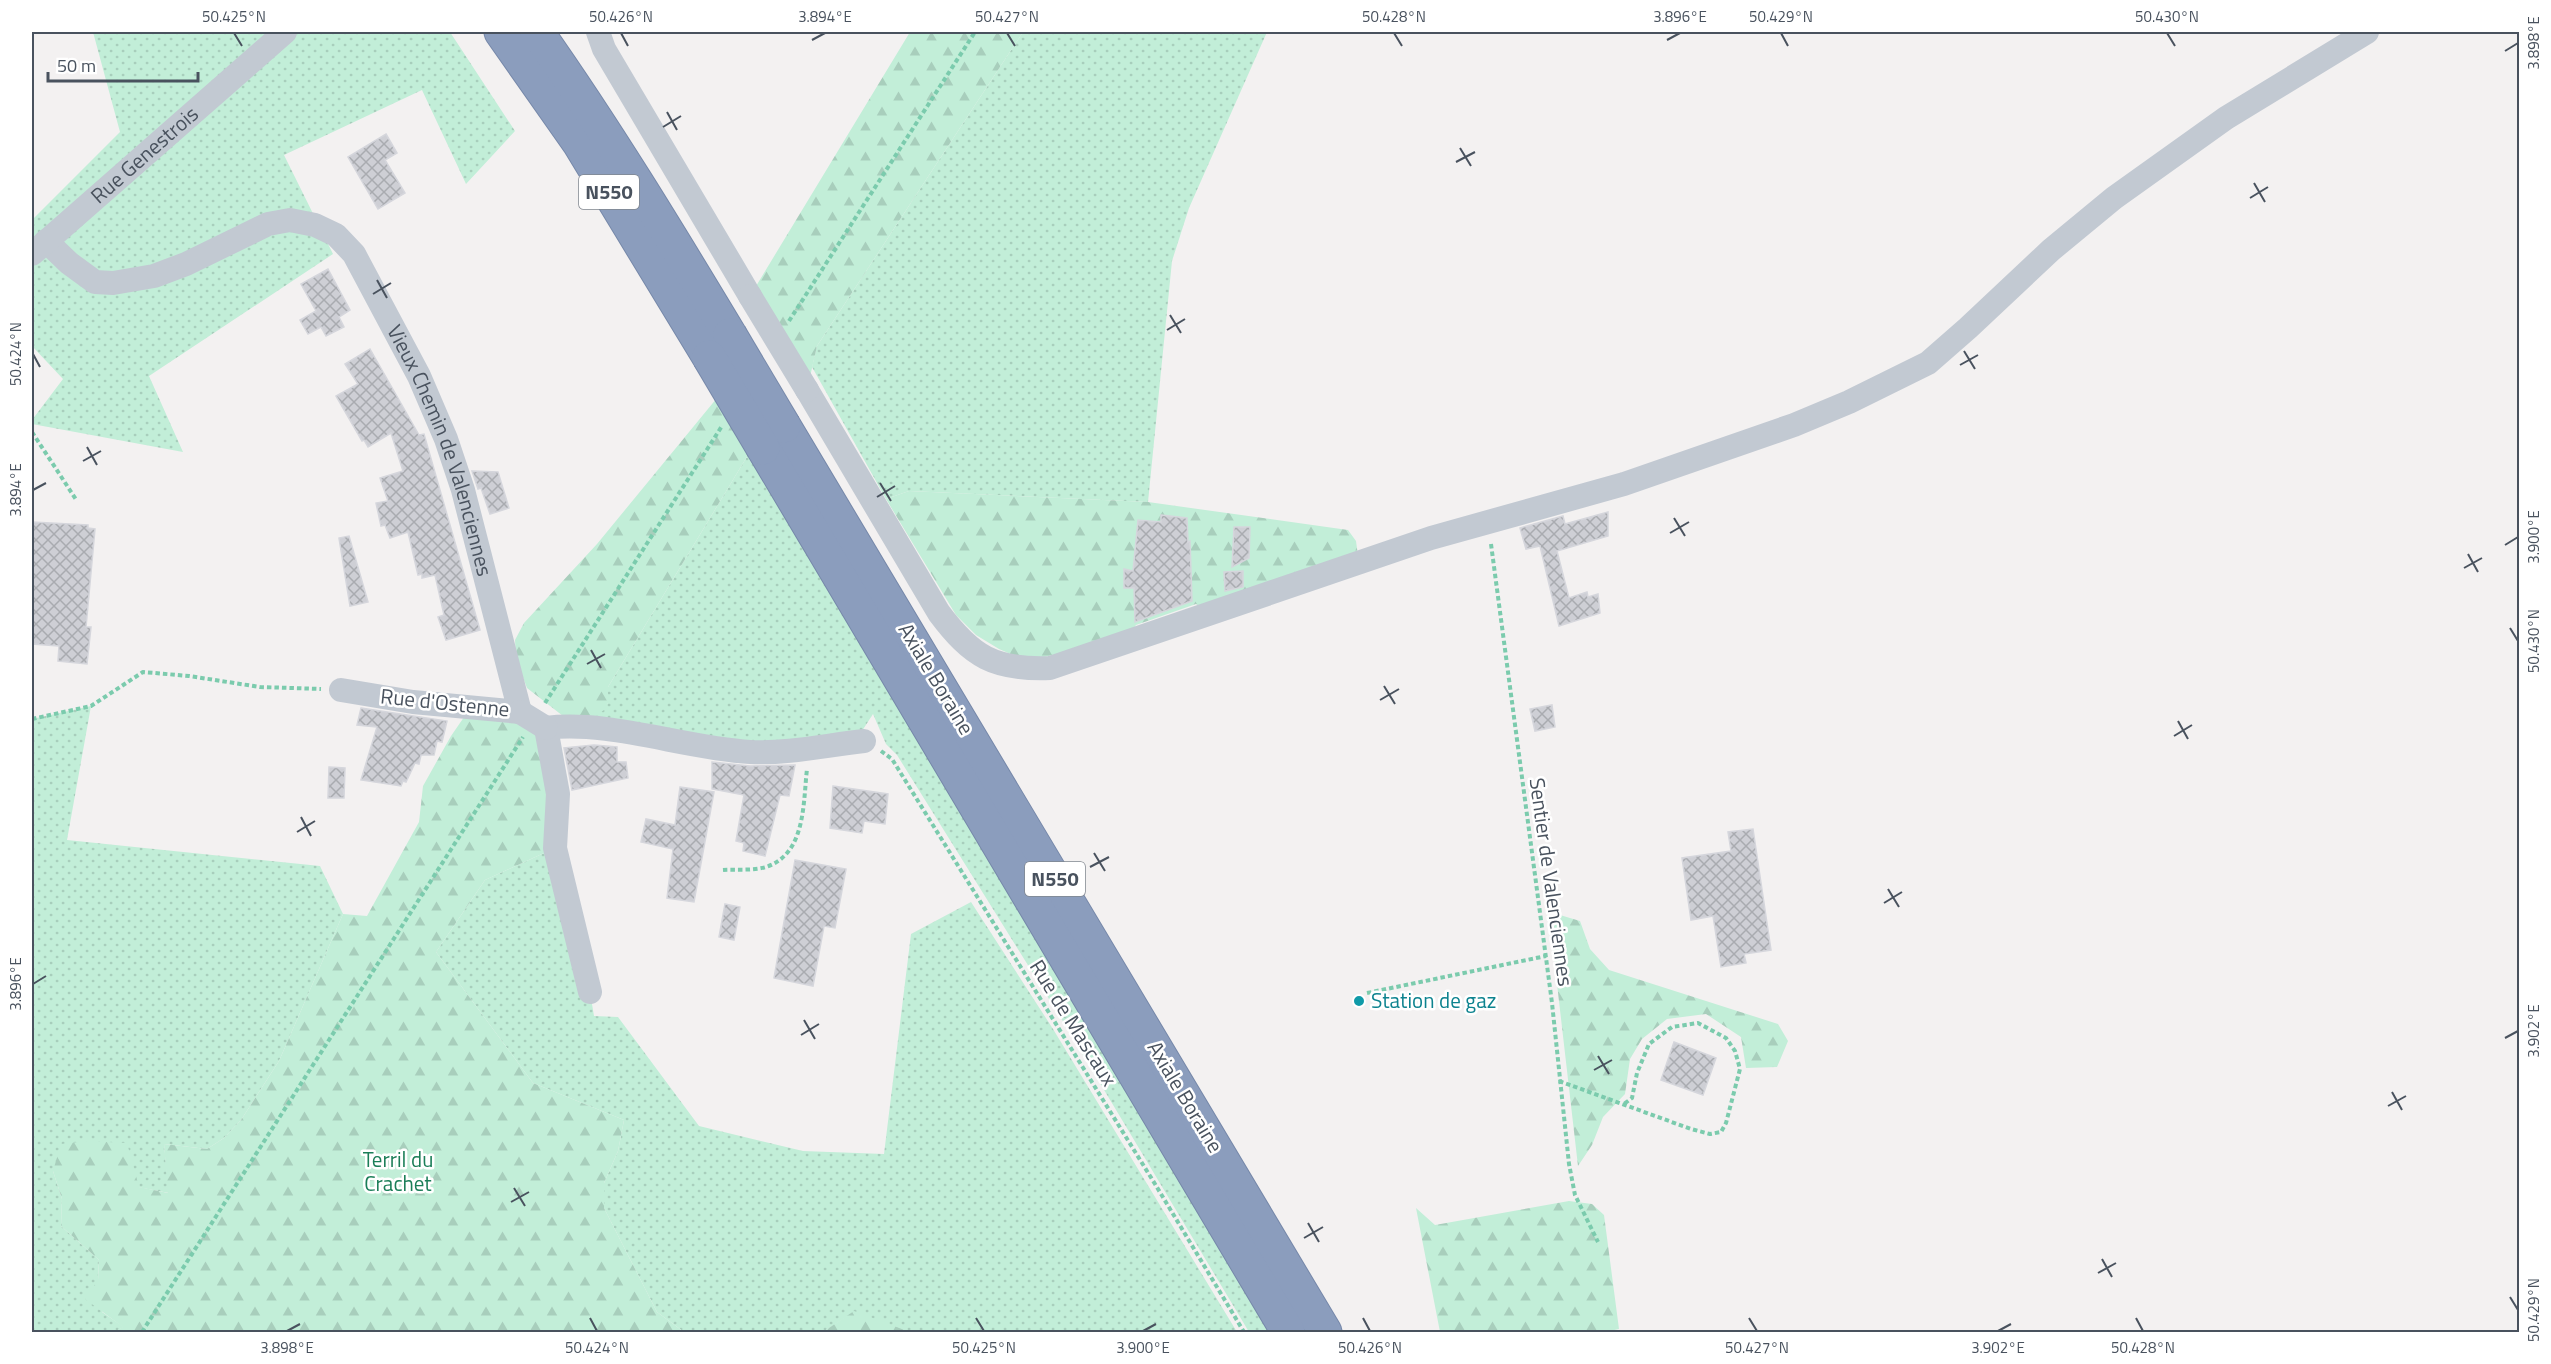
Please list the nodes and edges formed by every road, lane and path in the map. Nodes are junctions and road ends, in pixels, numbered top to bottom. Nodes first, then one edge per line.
1 (285, 32) edge
2 (501, 32) edge
3 (537, 32) edge
4 (598, 32) edge
5 (975, 32) edge
6 (2367, 32) edge
7 (39, 247) edge
8 (787, 324) dead end
9 (720, 346) junction
10 (723, 425) dead end
11 (32, 432) edge
12 (773, 437) junction
13 (77, 501) dead end
14 (1488, 522) junction
15 (341, 690) joint
16 (32, 719) edge
17 (534, 719) junction
18 (864, 741) joint
19 (810, 747) junction
20 (723, 870) dead end
21 (1546, 956) junction
22 (590, 992) dead end
23 (1367, 993) dead end
24 (1559, 1081) junction
25 (1624, 1104) junction
26 (1598, 1242) dead end
27 (142, 1332) edge
28 (1244, 1332) edge
29 (1288, 1332) edge
30 (1325, 1332) edge

1 - 7 street, Rue Genestrois
2 - 9 highway, Axiale Boraine / N550
3 - 9 highway, Axiale Boraine / N550
4 - 14 street, bridge
5 - 8 path
6 - 14 street
7 - 17 street, Vieux Chemin de Valenciennes
9 - 12 highway, Axiale Boraine / N550, bridge
10 - 17 path
11 - 13 path
12 - 29 highway, Axiale Boraine / N550
12 - 30 highway, Axiale Boraine / N550
14 - 21 path, Sentier de Valenciennes
15 - 16 path
15 - 17 street, Rue d'Ostenne
17 - 19 street, Rue d'Ostenne
17 - 22 street, Vieux Chemin de Valenciennes
17 - 27 path
18 - 19 street, Rue d'Ostenne
18 - 28 path, Rue de Mascaux
19 - 20 path
21 - 23 path
21 - 24 path, Sentier de Valenciennes
24 - 25 path
24 - 26 path, Sentier de Valenciennes
25 - 25 path

